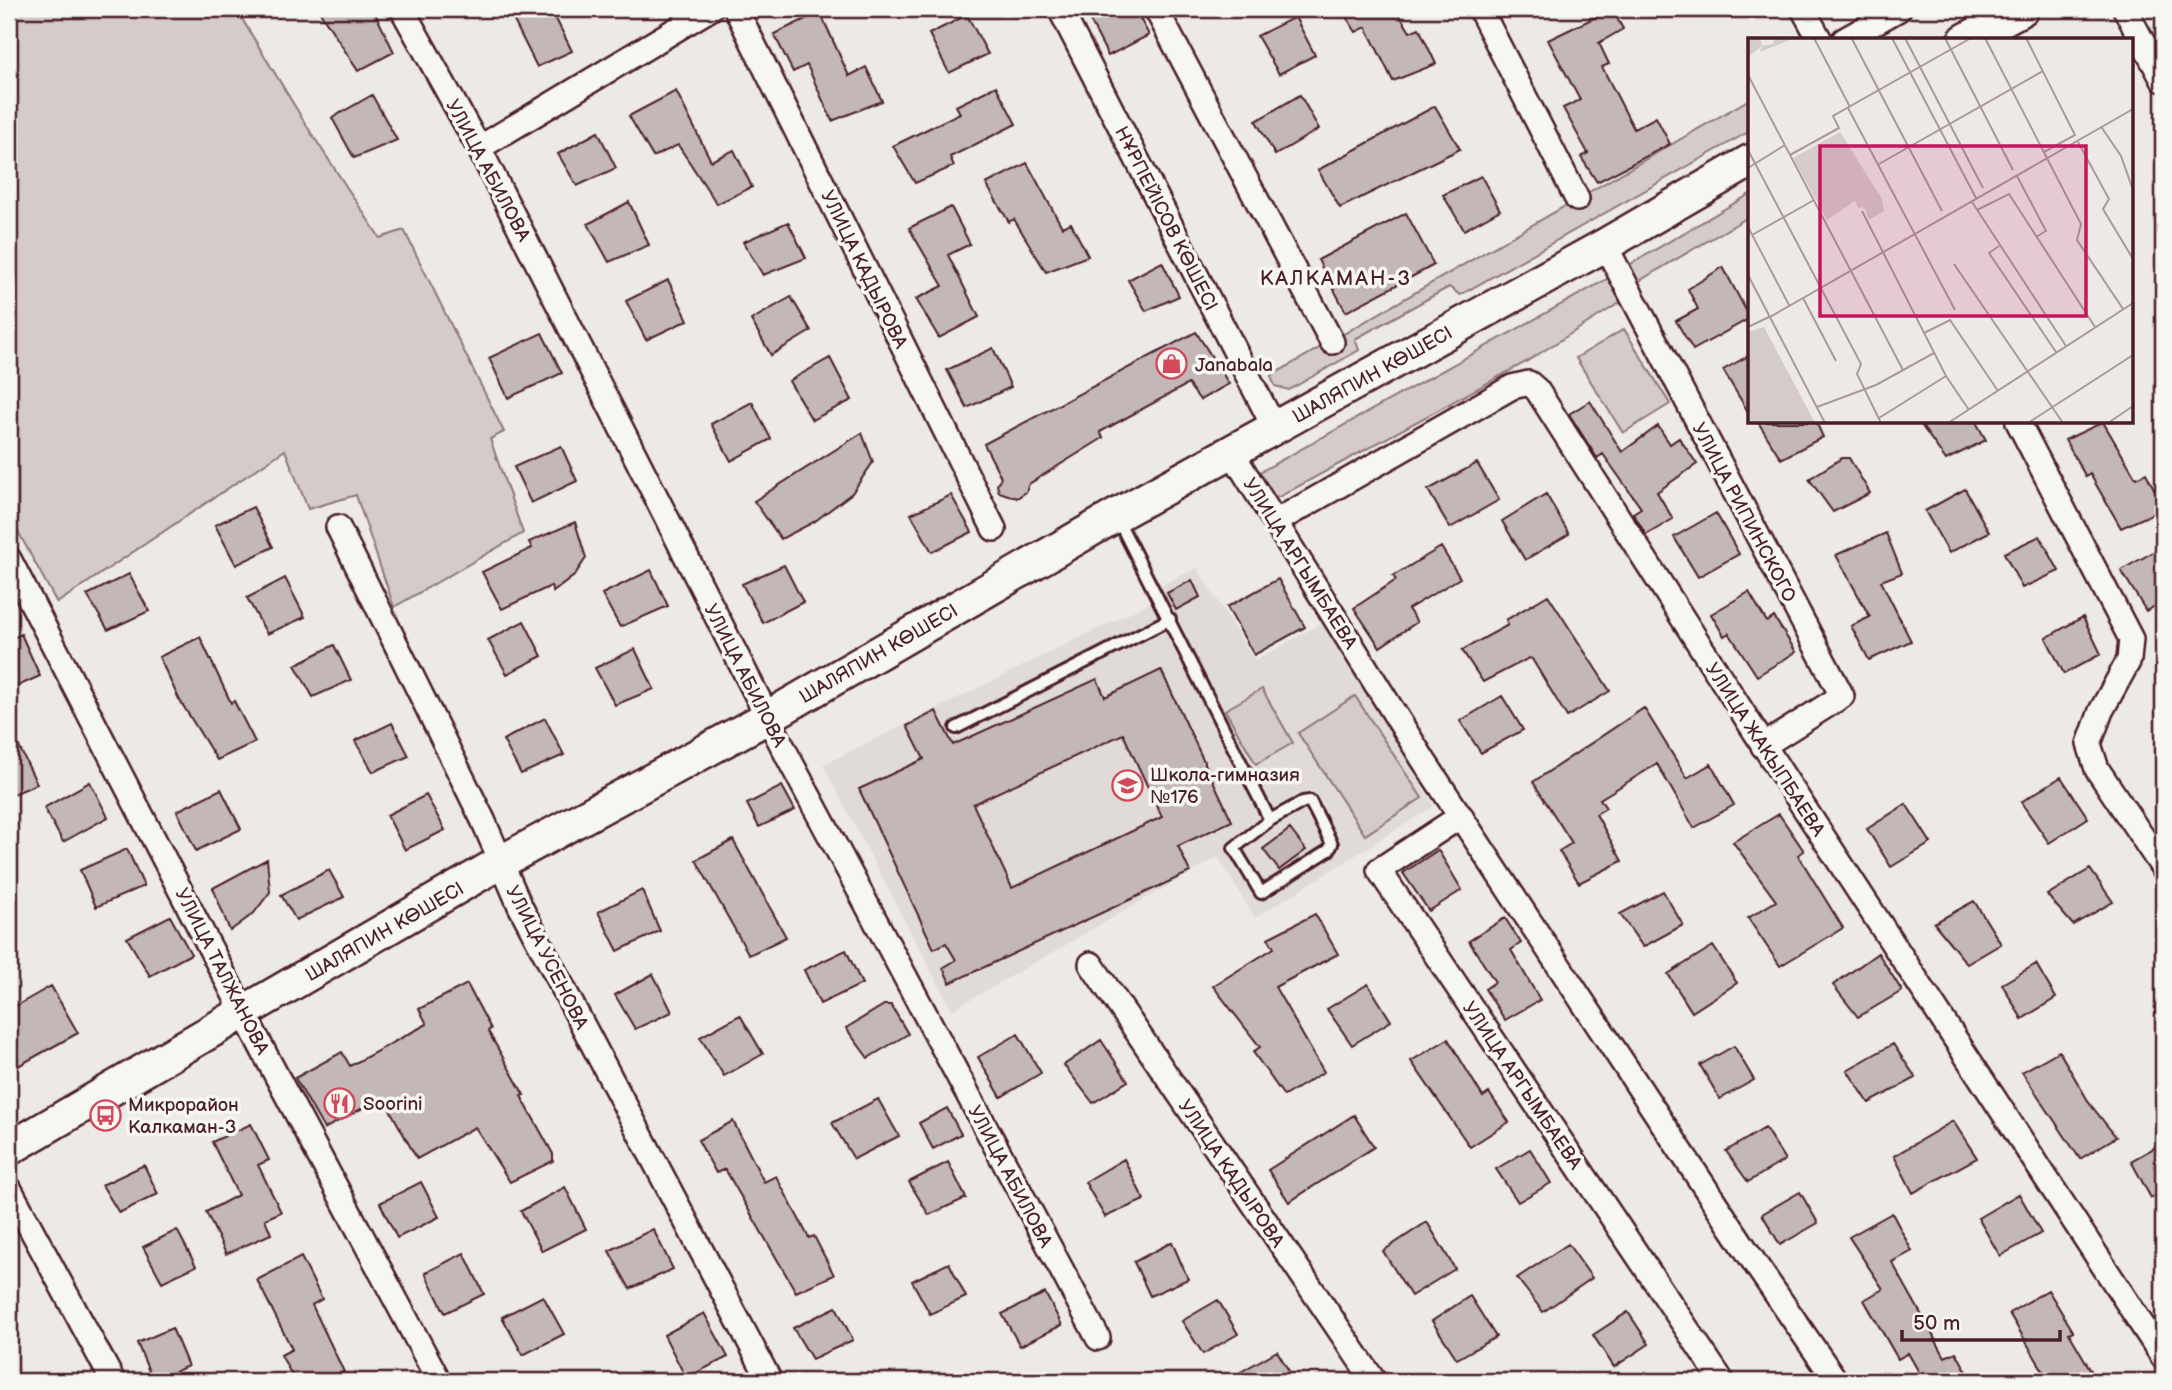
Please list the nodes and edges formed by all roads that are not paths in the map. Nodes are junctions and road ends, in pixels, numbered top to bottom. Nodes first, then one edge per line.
1 (402, 9) edge
2 (709, 9) edge
3 (736, 9) edge
4 (1060, 9) edge
5 (1156, 9) edge
6 (1480, 9) edge
7 (1803, 9) edge
8 (1899, 9) edge
9 (2022, 9) edge
10 (2125, 9) edge
11 (1987, 16) edge
12 (1819, 38) edge
13 (1848, 38) edge
14 (1967, 38) edge
15 (2163, 80) edge
16 (479, 148) junction
17 (1748, 162) edge
18 (1577, 199) dead end
19 (1605, 245) junction
20 (1332, 342) dead end
21 (2019, 424) edge
22 (1274, 427) junction
23 (1231, 451) junction
24 (1115, 516) junction
25 (1275, 522) junction
26 (338, 527) dead end
27 (994, 529) dead end
28 (9, 559) edge
29 (1170, 619) junction
30 (768, 717) junction
31 (956, 728) dead end
32 (1763, 746) junction
33 (1461, 816) junction
34 (1270, 820) junction
35 (501, 862) junction
36 (2163, 868) edge
37 (1091, 964) dead end
38 (244, 1014) junction
39 (9, 1149) edge
40 (9, 1188) edge
41 (1098, 1338) dead end
42 (2163, 1357) edge
43 (113, 1381) edge
44 (439, 1381) edge
45 (770, 1381) edge
46 (1374, 1381) edge
47 (1722, 1381) edge
48 (1836, 1381) edge

1 - 16 street, УЛИЦА АБИЛОВА
2 - 16 street
3 - 27 street, УЛИЦА КАДЫРОВА
4 - 22 street, НҰРПЕЙІСОВ КӨШЕСІ
5 - 20 street
6 - 18 street
7 - 12 street
8 - 13 street
9 - 11 main road
10 - 15 street
11 - 14 main road
16 - 30 street, УЛИЦА АБИЛОВА
17 - 19 main road, ШАЛЯПИН КӨШЕСІ
19 - 22 main road, ШАЛЯПИН КӨШЕСІ
19 - 32 street, УЛИЦА РИПИНСКОГО
21 - 36 street
22 - 23 main road, ШАЛЯПИН КӨШЕСІ
23 - 24 main road, ШАЛЯПИН КӨШЕСІ
23 - 25 street, УЛИЦА АРГЫМБАЕВА
24 - 29 lane
24 - 30 main road, ШАЛЯПИН КӨШЕСІ
25 - 32 street, УЛИЦА ЖАКЫПБАЕВА
25 - 33 street, УЛИЦА АРГЫМБАЕВА
26 - 35 street, УЛИЦА УСЕНОВА
28 - 38 street, УЛИЦА ТАЛЖАНОВА
29 - 31 lane
29 - 34 lane
30 - 35 main road, ШАЛЯПИН КӨШЕСІ
30 - 41 street, УЛИЦА АБИЛОВА
32 - 42 street, УЛИЦА ЖАКЫПБАЕВА
33 - 47 street, УЛИЦА АРГЫМБАЕВА
33 - 48 street, УЛИЦА АРГЫМБАЕВА
34 - 34 lane
35 - 38 main road, ШАЛЯПИН КӨШЕСІ
35 - 45 street, УЛИЦА УСЕНОВА
37 - 46 street, УЛИЦА КАДЫРОВА
38 - 39 main road, ШАЛЯПИН КӨШЕСІ
38 - 44 street, УЛИЦА ТАЛЖАНОВА
40 - 43 street

